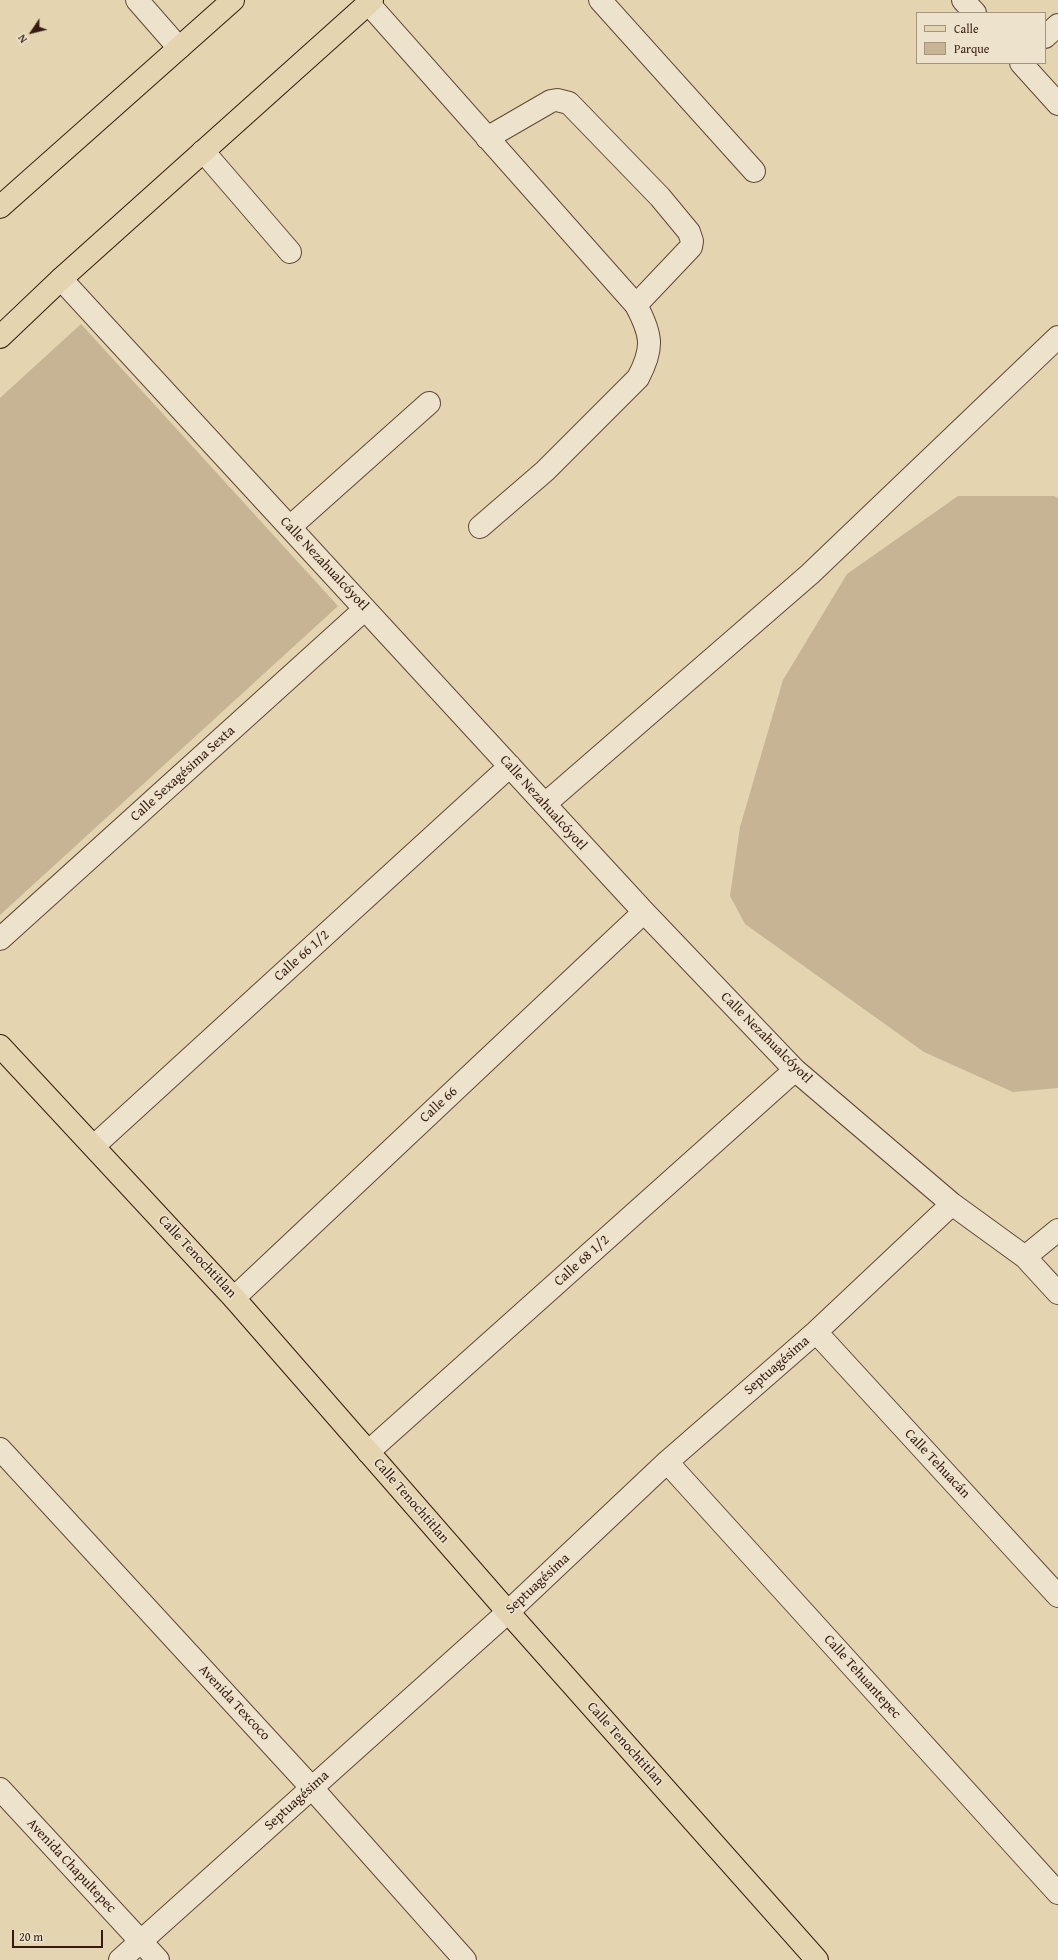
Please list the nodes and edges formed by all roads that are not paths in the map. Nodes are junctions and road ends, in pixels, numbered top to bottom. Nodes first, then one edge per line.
1 (137, 0) edge
2 (233, 0) edge
3 (600, 0) edge
4 (963, 0) edge
5 (370, 2) edge
6 (974, 12) edge
7 (1058, 25) edge
8 (1046, 36) edge
9 (179, 48) junction
10 (1022, 64) edge
11 (1058, 104) edge
12 (487, 138) junction
13 (203, 151) junction
14 (754, 171) dead end
15 (0, 207) edge
16 (290, 252) dead end
17 (61, 279) junction
18 (636, 305) junction
19 (0, 337) edge
20 (1058, 337) edge
21 (429, 403) dead end
22 (290, 527) junction
23 (480, 527) dead end
24 (365, 609) junction
25 (510, 766) junction
26 (545, 804) junction
27 (644, 912) junction
28 (0, 939) edge
29 (0, 1046) edge
30 (795, 1070) junction
31 (94, 1146) junction
32 (952, 1204) junction
33 (1058, 1230) edge
34 (1025, 1257) junction
35 (1058, 1293) edge
36 (234, 1298) junction
37 (816, 1332) junction
38 (0, 1449) edge
39 (368, 1452) junction
40 (667, 1462) junction
41 (1058, 1596) edge
42 (508, 1612) junction
43 (311, 1787) junction
44 (0, 1789) edge
45 (1058, 1893) edge
46 (141, 1941) junction
47 (120, 1960) edge
48 (158, 1960) edge
49 (464, 1960) edge
50 (817, 1960) edge

1 - 9 street
2 - 9 main road
3 - 14 street
4 - 6 street
5 - 12 street
5 - 13 main road
7 - 8 street
9 - 15 main road
10 - 11 street
12 - 18 street
12 - 18 street
13 - 16 street
13 - 17 main road
17 - 19 main road
17 - 22 street, Calle Nezahualcóyotl
18 - 23 street
20 - 26 street
21 - 22 street
22 - 24 street, Calle Nezahualcóyotl
24 - 25 street, Calle Nezahualcóyotl
24 - 28 street, Calle Sexagésima Sexta
25 - 26 street, Calle Nezahualcóyotl
25 - 31 street, Calle 66 1/2
26 - 27 street, Calle Nezahualcóyotl
27 - 30 street, Calle Nezahualcóyotl
27 - 36 street, Calle 66
29 - 31 main road, Calle Tenochtitlan
30 - 32 street, Calle Nezahualcóyotl
30 - 39 street, Calle 68 1/2
31 - 36 main road, Calle Tenochtitlan
32 - 34 street, Calle Nezahualcóyotl
32 - 37 street, Septuagésima
33 - 34 street
34 - 35 street, Calle Nezahualcóyotl
36 - 39 main road, Calle Tenochtitlan
37 - 40 street, Septuagésima
37 - 41 street, Calle Tehuacán
38 - 43 street, Avenida Texcoco
39 - 42 main road, Calle Tenochtitlan
40 - 42 street, Septuagésima
40 - 45 street, Calle Tehuantepec
42 - 43 street, Septuagésima
42 - 50 main road, Calle Tenochtitlan
43 - 46 street, Septuagésima
43 - 49 street, Avenida Texcoco
44 - 46 street, Avenida Chapultepec
46 - 47 street, Septuagésima
46 - 48 street, Avenida Chapultepec

